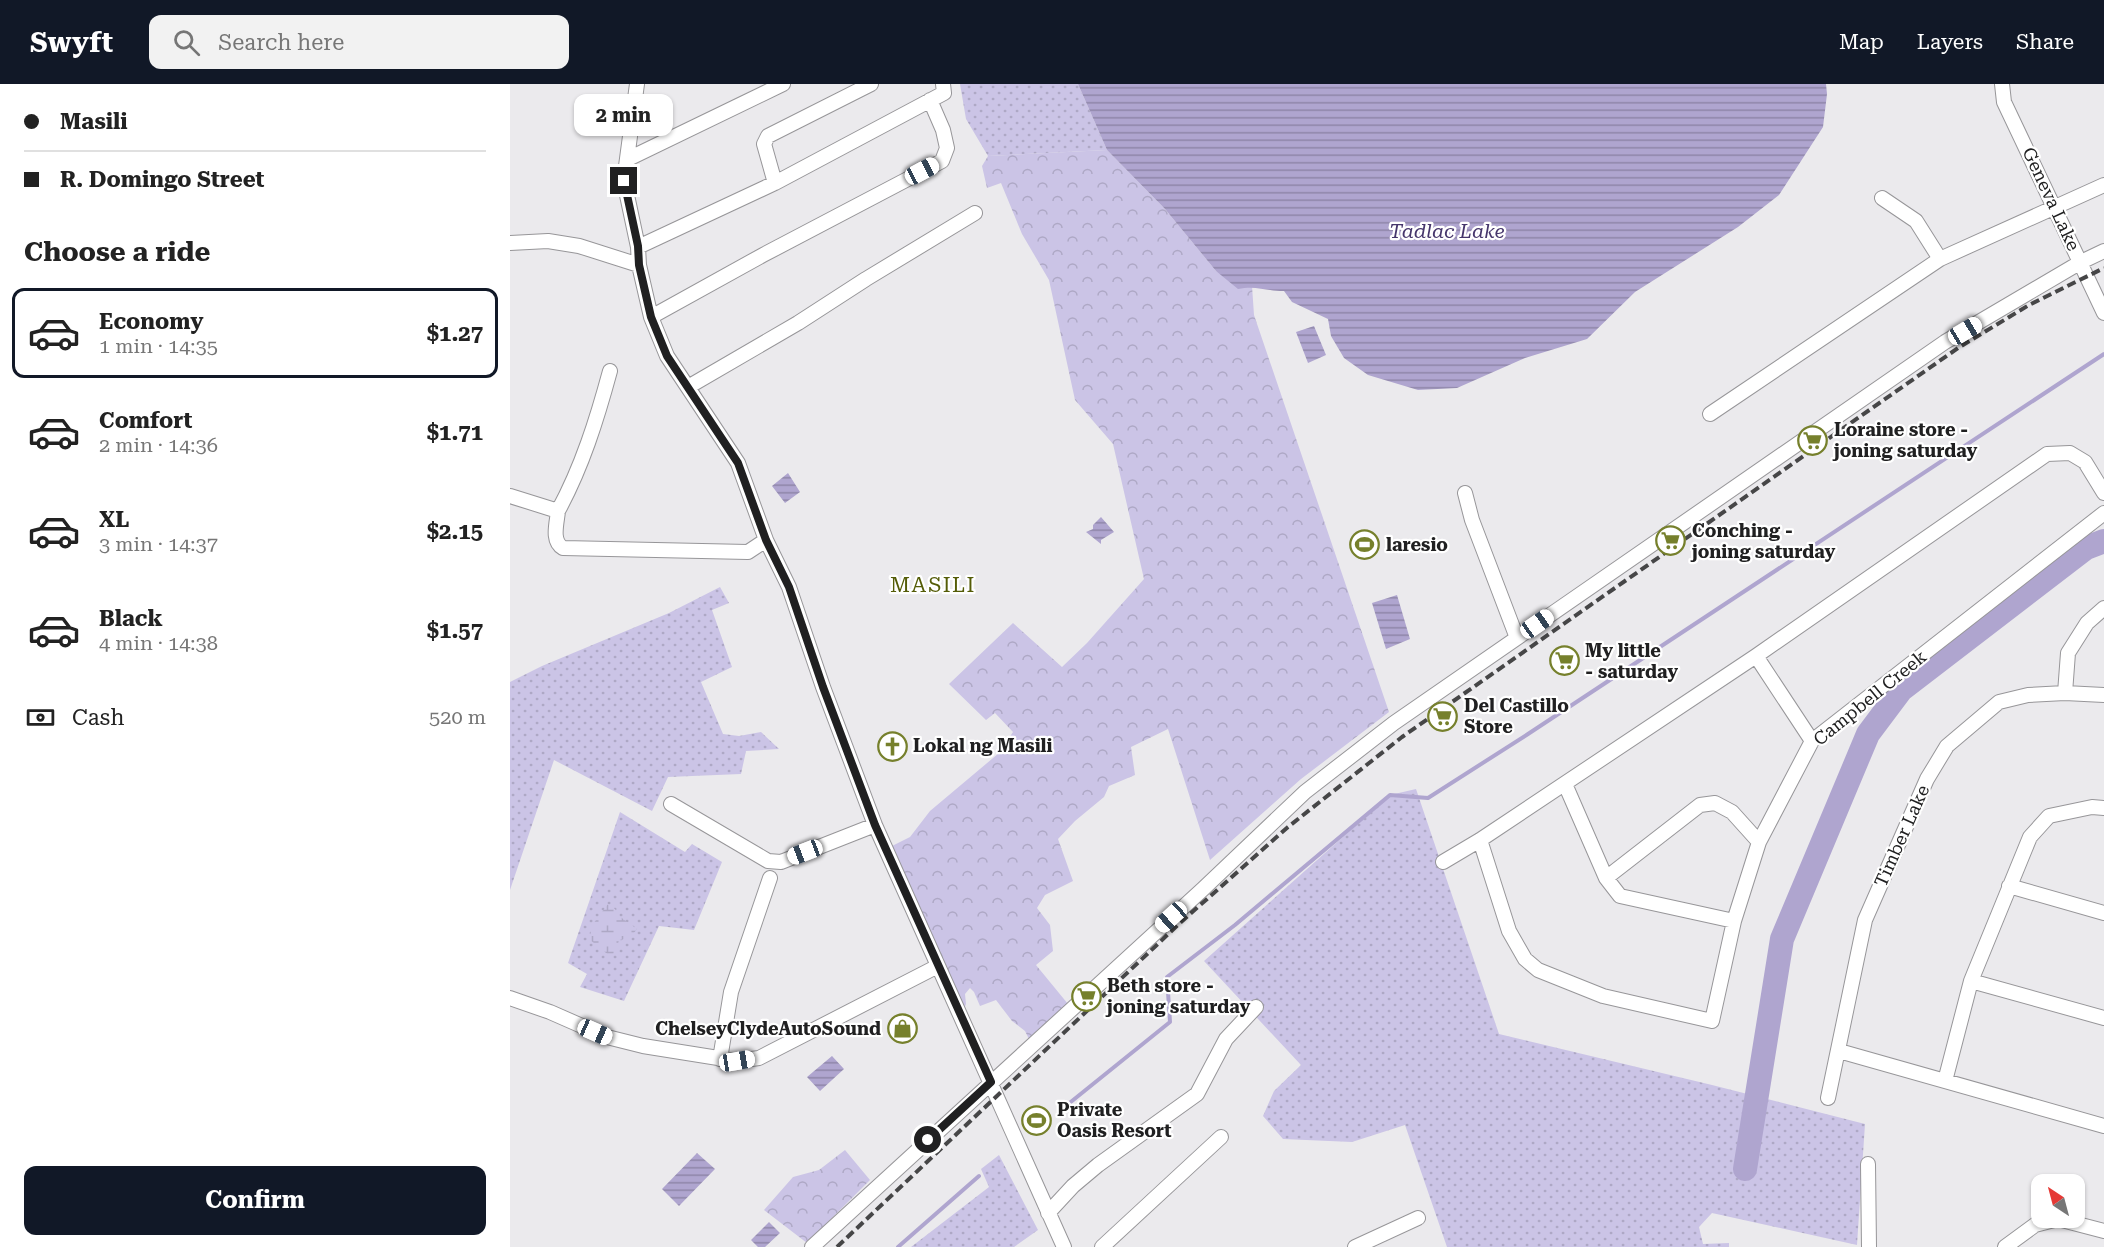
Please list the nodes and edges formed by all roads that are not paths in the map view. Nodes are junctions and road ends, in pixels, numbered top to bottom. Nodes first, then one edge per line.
1 (637, 84) edge
2 (783, 84) edge
3 (871, 84) edge
4 (942, 84) edge
5 (2002, 84) edge
6 (930, 100) junction
7 (627, 159) junction
8 (775, 183) junction
9 (2104, 185) edge
10 (1882, 198) dead end
11 (2053, 207) junction
12 (975, 213) dead end
13 (510, 243) edge
14 (638, 246) junction
15 (2104, 251) edge
16 (1940, 259) junction
17 (2081, 262) junction
18 (639, 265) junction
19 (2104, 313) edge
20 (651, 317) junction
21 (610, 371) dead end
22 (688, 387) junction
23 (1710, 414) dead end
24 (1465, 493) dead end
25 (2104, 493) edge
26 (510, 496) edge
27 (558, 511) junction
28 (2104, 513) edge
29 (766, 540) junction
30 (2104, 608) edge
31 (1517, 638) junction
32 (1756, 656) junction
33 (2065, 693) junction
34 (2104, 694) edge
35 (1812, 741) junction
36 (1564, 784) junction
37 (671, 804) dead end
38 (2104, 808) edge
39 (875, 825) junction
40 (1480, 840) junction
41 (1759, 842) junction
42 (1443, 862) dead end
43 (770, 878) dead end
44 (1606, 878) junction
45 (2009, 886) junction
46 (2104, 913) edge
47 (1734, 921) junction
48 (938, 966) junction
49 (1971, 981) junction
50 (510, 998) edge
51 (1256, 1007) dead end
52 (2104, 1018) edge
53 (1839, 1051) junction
54 (720, 1059) junction
55 (1944, 1081) junction
56 (991, 1082) junction
57 (1828, 1098) dead end
58 (2104, 1126) edge
59 (1221, 1137) dead end
60 (1868, 1164) dead end
61 (1048, 1213) junction
62 (1418, 1218) dead end
63 (2104, 1231) edge
64 (812, 1247) edge
65 (1064, 1247) edge
66 (1102, 1247) edge
67 (1355, 1247) edge
68 (1869, 1247) edge
69 (2005, 1247) edge

1 - 7 street
2 - 7 street
3 - 8 street
4 - 6 street
5 - 11 street, Geneva Lake
6 - 8 street
6 - 20 street
7 - 14 street
8 - 14 street
9 - 11 street
10 - 16 street
11 - 16 street
11 - 17 street, Geneva Lake
12 - 22 street
13 - 18 street
14 - 18 street
15 - 17 street
16 - 23 street
17 - 19 street, Geneva Lake
17 - 31 street
18 - 20 street
20 - 22 street
21 - 27 street
22 - 29 street
24 - 31 street
25 - 32 street
26 - 27 street
27 - 29 street
28 - 35 street, Campbell Creek
29 - 39 street
30 - 33 street
31 - 56 street
32 - 35 street
32 - 36 street
33 - 34 street, Timber Lake
33 - 53 street, Timber Lake
35 - 41 street, Campbell Creek
36 - 40 street
36 - 44 street
37 - 39 street
38 - 45 street
39 - 48 street
40 - 42 street
40 - 47 street, Campbell Creek
41 - 44 street
41 - 47 street, Campbell Creek
43 - 54 street
44 - 47 street
45 - 46 street
45 - 49 street
48 - 54 street
48 - 56 street
49 - 52 street
49 - 55 street
50 - 54 street
51 - 61 street
53 - 55 street
53 - 57 street, Timber Lake
55 - 58 street
56 - 61 street
56 - 64 street
59 - 66 street
60 - 68 street
61 - 65 street
62 - 67 street
63 - 69 street

